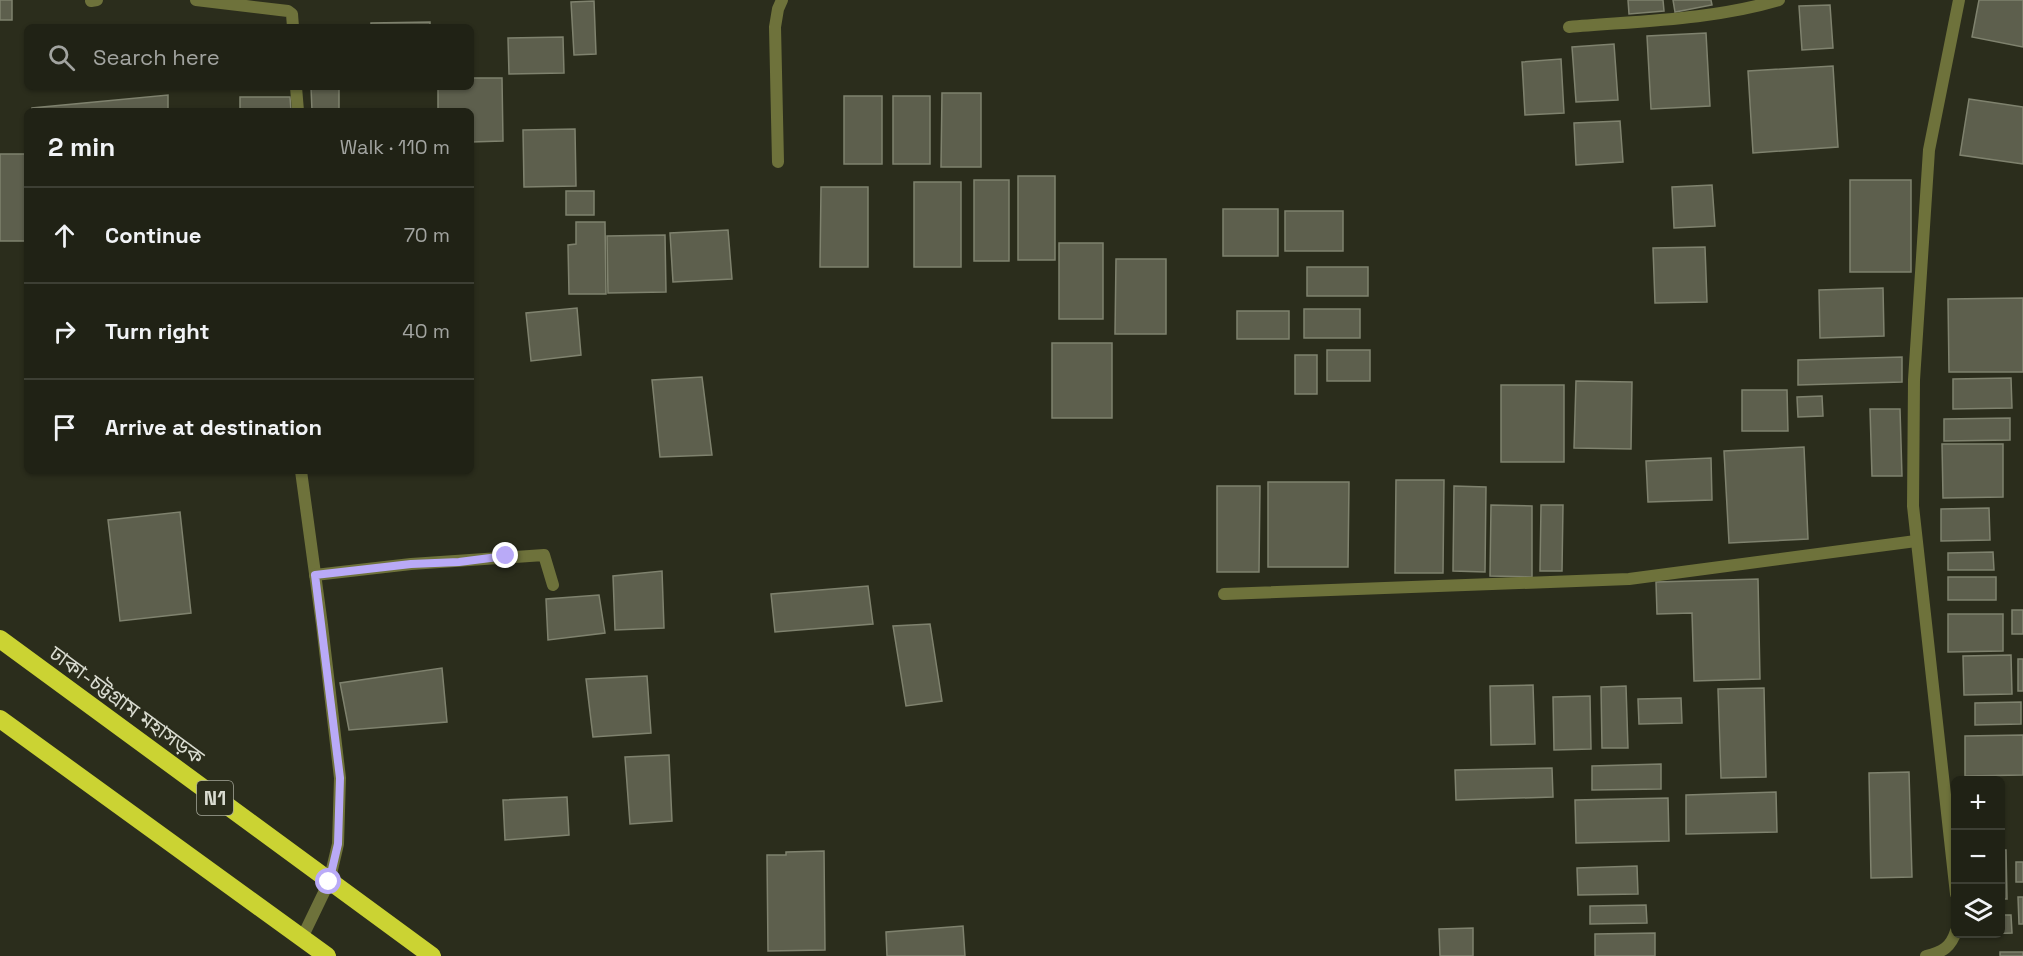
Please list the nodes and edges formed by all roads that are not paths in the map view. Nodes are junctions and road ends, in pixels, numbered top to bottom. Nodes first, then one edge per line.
1 (196, 0) edge
2 (782, 0) edge
3 (1779, 0) edge
4 (1959, 0) edge
5 (293, 24) edge
6 (1569, 27) dead end
7 (296, 90) edge
8 (298, 108) edge
9 (778, 162) dead end
10 (301, 474) edge
11 (1916, 541) junction
12 (315, 575) junction
13 (553, 585) dead end
14 (1224, 594) dead end
15 (0, 639) edge
16 (0, 719) edge
17 (329, 882) junction
18 (1955, 884) edge
19 (302, 938) junction
20 (1954, 938) edge
21 (327, 956) edge
22 (432, 956) edge
23 (1926, 956) edge

1 - 5 street
2 - 9 street
3 - 6 street
4 - 11 street
7 - 8 street
10 - 12 street
11 - 14 street
11 - 18 street
12 - 13 street
12 - 17 street
15 - 17 highway, ঢাকা-চট্টগ্রাম মহাসড়ক / N1
16 - 19 highway
17 - 19 street
17 - 22 highway, ঢাকা-চট্টগ্রাম মহাসড়ক / N1
19 - 21 highway
20 - 23 street

